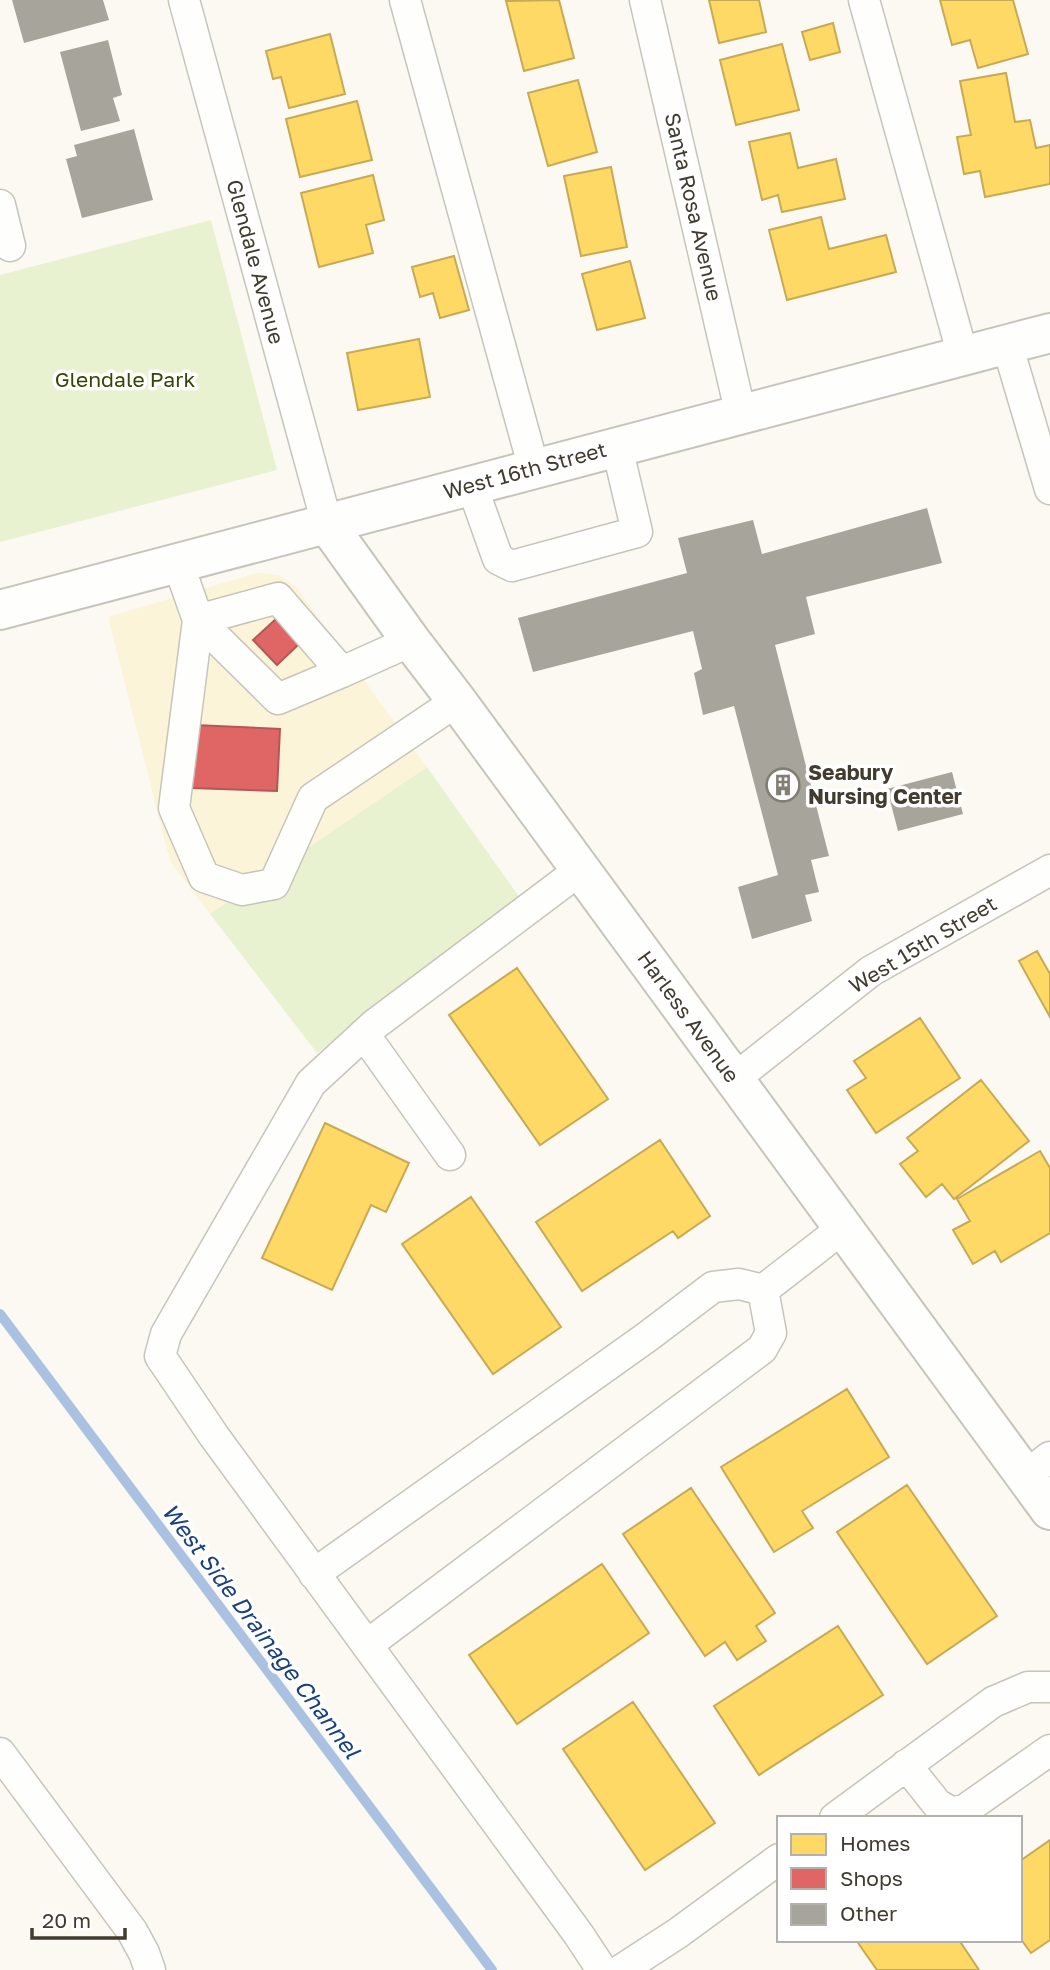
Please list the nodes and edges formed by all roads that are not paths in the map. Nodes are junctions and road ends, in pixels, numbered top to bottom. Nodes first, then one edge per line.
1 (184, 0) edge
2 (405, 0) edge
3 (645, 0) edge
4 (863, 0) edge
5 (0, 205) edge
6 (10, 246) dead end
7 (1050, 333) edge
8 (1007, 344) junction
9 (963, 356) junction
10 (741, 415) junction
11 (617, 447) junction
12 (534, 469) junction
13 (472, 486) junction
14 (1050, 489) edge
15 (327, 524) junction
16 (178, 563) junction
17 (0, 610) edge
18 (198, 620) junction
19 (411, 641) junction
20 (342, 672) junction
21 (457, 701) junction
22 (580, 870) junction
23 (1050, 870) edge
24 (364, 1034) junction
25 (734, 1079) junction
26 (450, 1155) dead end
27 (843, 1228) junction
28 (763, 1290) junction
29 (1038, 1467) edge
30 (1050, 1510) edge
31 (314, 1574) junction
32 (367, 1645) junction
33 (1050, 1687) edge
34 (1050, 1750) edge
35 (0, 1753) edge
36 (906, 1765) junction
37 (838, 1816) edge
38 (777, 1860) edge
39 (150, 1970) edge
40 (603, 1970) edge
41 (621, 1970) edge

1 - 15 street, Glendale Avenue
2 - 12 street
3 - 10 street, Santa Rosa Avenue
4 - 9 street
5 - 6 street
7 - 8 main road, West 16th Street
8 - 9 main road, West 16th Street
8 - 14 street
9 - 10 main road, West 16th Street
10 - 11 main road, West 16th Street
11 - 12 main road, West 16th Street
11 - 13 street
12 - 13 main road, West 16th Street
13 - 15 main road, West 16th Street
15 - 16 main road, West 16th Street
15 - 19 main road, Harless Avenue
16 - 17 main road, West 16th Street
16 - 18 street
18 - 20 street
18 - 20 street
18 - 21 street
19 - 20 street
19 - 21 main road, Harless Avenue
21 - 22 main road, Harless Avenue
22 - 24 street
22 - 25 main road, Harless Avenue
23 - 25 street, West 15th Street
24 - 26 street
24 - 31 street
25 - 27 main road, Harless Avenue
27 - 28 street
27 - 29 main road, Harless Avenue
28 - 31 street
28 - 32 street
29 - 30 main road, Harless Avenue
31 - 32 street
32 - 40 street
33 - 36 street
34 - 36 street
35 - 39 street
36 - 37 street
38 - 41 street

